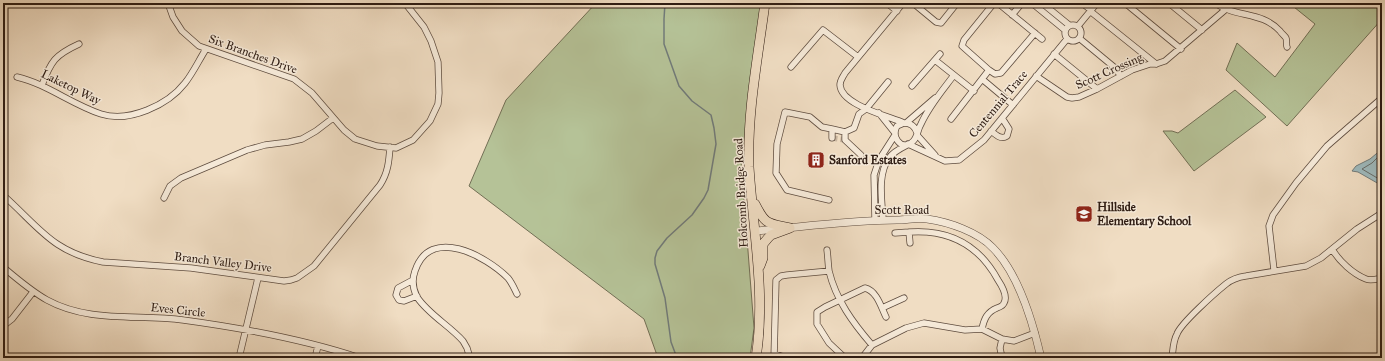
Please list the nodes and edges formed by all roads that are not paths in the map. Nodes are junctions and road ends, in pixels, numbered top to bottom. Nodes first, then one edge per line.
1 (168, 3) edge
2 (405, 3) edge
3 (765, 3) edge
4 (887, 3) edge
5 (903, 3) edge
6 (913, 3) edge
7 (957, 3) edge
8 (994, 3) edge
9 (998, 3) edge
10 (1022, 3) edge
11 (1032, 3) edge
12 (1042, 3) edge
13 (1082, 3) edge
14 (1097, 3) edge
15 (1125, 3) edge
16 (1169, 3) edge
17 (1215, 3) edge
18 (1225, 10) junction
19 (897, 11) junction
20 (1091, 11) junction
21 (1012, 15) junction
22 (1078, 26) junction
23 (1067, 28) junction
24 (1202, 30) junction
25 (1035, 33) junction
26 (1079, 38) junction
27 (1042, 39) dead end
28 (1067, 39) junction
29 (79, 44) dead end
30 (1286, 47) dead end
31 (206, 49) junction
32 (1181, 49) junction
33 (940, 54) dead end
34 (1054, 54) junction
35 (858, 57) junction
36 (935, 60) junction
37 (1156, 64) junction
38 (791, 67) dead end
39 (989, 70) junction
40 (954, 75) junction
41 (1036, 76) junction
42 (1121, 76) junction
43 (17, 77) dead end
44 (982, 79) junction
45 (888, 82) dead end
46 (42, 85) junction
47 (912, 86) dead end
48 (1097, 89) junction
49 (974, 91) junction
50 (936, 98) junction
51 (1382, 98) edge
52 (1013, 105) junction
53 (866, 108) junction
54 (879, 113) junction
55 (333, 118) junction
56 (1002, 118) junction
57 (951, 119) dead end
58 (905, 123) junction
59 (832, 129) junction
60 (991, 131) junction
61 (845, 132) junction
62 (895, 134) junction
63 (917, 134) junction
64 (832, 138) dead end
65 (908, 145) junction
66 (390, 147) junction
67 (861, 155) dead end
68 (935, 156) junction
69 (3, 195) edge
70 (164, 198) dead end
71 (752, 198) junction
72 (829, 200) dead end
73 (1382, 213) edge
74 (876, 220) junction
75 (883, 220) junction
76 (790, 228) junction
77 (755, 231) junction
78 (909, 232) junction
79 (895, 233) dead end
80 (910, 243) dead end
81 (1332, 249) junction
82 (827, 250) dead end
83 (3, 267) edge
84 (758, 270) junction
85 (1274, 270) junction
86 (829, 271) junction
87 (258, 278) junction
88 (1382, 278) edge
89 (413, 280) junction
90 (33, 292) junction
91 (517, 294) dead end
92 (417, 296) junction
93 (904, 298) dead end
94 (840, 300) junction
95 (882, 308) junction
96 (886, 317) dead end
97 (3, 326) edge
98 (245, 330) junction
99 (982, 330) junction
100 (1035, 334) junction
101 (1002, 339) junction
102 (872, 345) junction
103 (318, 346) junction
104 (774, 356) edge
105 (1382, 357) edge
106 (240, 358) edge
107 (315, 358) edge
108 (360, 358) edge
109 (470, 358) edge
110 (756, 358) edge
111 (787, 358) edge
112 (845, 358) edge
113 (862, 358) edge
114 (1002, 358) edge
115 (1041, 358) edge
116 (1172, 358) edge
117 (1378, 358) edge

1 - 31 street, Six Branches Drive
2 - 66 street, Six Branches Drive
3 - 71 main road, Holcomb Bridge Road
4 - 19 street
5 - 19 street
6 - 7 street
8 - 39 street
9 - 21 street
10 - 21 street
11 - 23 street
12 - 23 street
13 - 20 street
14 - 20 street
15 - 32 street
16 - 24 street
17 - 18 street
18 - 24 street, Scott Crossing
18 - 30 street
19 - 35 street
20 - 22 street
20 - 37 street
21 - 25 street
22 - 23 street
22 - 26 street
23 - 28 street
24 - 32 street, Scott Crossing
25 - 27 street
25 - 39 street
26 - 28 street
26 - 42 street
28 - 34 street, Centennial Trace
29 - 46 street
31 - 46 street, Laketop Way
31 - 55 street, Six Branches Drive
32 - 37 street, Scott Crossing
33 - 36 street
34 - 41 street, Centennial Trace
34 - 48 street
35 - 38 street
35 - 53 street
36 - 40 street
36 - 47 street
37 - 42 street, Scott Crossing
39 - 44 street
40 - 49 street
40 - 50 street
41 - 48 street, Scott Crossing
41 - 52 street, Centennial Trace
42 - 48 street, Scott Crossing
43 - 46 street, Laketop Way
44 - 49 street
44 - 52 street
45 - 53 street
49 - 57 street
50 - 58 street
50 - 63 street
51 - 85 street
52 - 56 street, Centennial Trace
53 - 54 street
53 - 61 street
54 - 58 street
54 - 62 street
55 - 66 street, Six Branches Drive
55 - 70 street
56 - 60 street, Centennial Trace
56 - 60 street
58 - 62 street
58 - 63 street
59 - 61 street
59 - 64 street
59 - 72 street
60 - 68 street, Centennial Trace
61 - 67 street
62 - 65 street
62 - 74 street
63 - 65 street
63 - 68 street
65 - 68 street, Centennial Trace
65 - 75 street
66 - 87 street, Branch Valley Drive
69 - 87 street, Branch Valley Drive
71 - 76 main road
71 - 77 main road, Holcomb Bridge Road
73 - 81 street
74 - 75 street, Scott Road
74 - 76 street, Scott Road
75 - 100 street, Scott Road
76 - 77 street, Scott Road
76 - 84 main road
77 - 84 main road, Holcomb Bridge Road
78 - 79 street
78 - 80 street
78 - 99 street
81 - 85 street
81 - 88 street
82 - 86 street
83 - 90 street, Eves Circle
84 - 110 main road, Holcomb Bridge Road
85 - 116 street
86 - 94 street
86 - 104 street
87 - 98 street
89 - 91 street
89 - 92 street
89 - 92 street
90 - 97 street
90 - 98 street, Eves Circle
92 - 109 street
93 - 95 street
94 - 95 street
94 - 102 street
94 - 112 street
95 - 96 street
98 - 103 street, Eves Circle
98 - 106 street
99 - 101 street
99 - 102 street
100 - 101 street
100 - 115 street, Scott Road
101 - 114 street
102 - 113 street
103 - 107 street
103 - 108 street, Eves Circle
104 - 111 street
105 - 117 street

